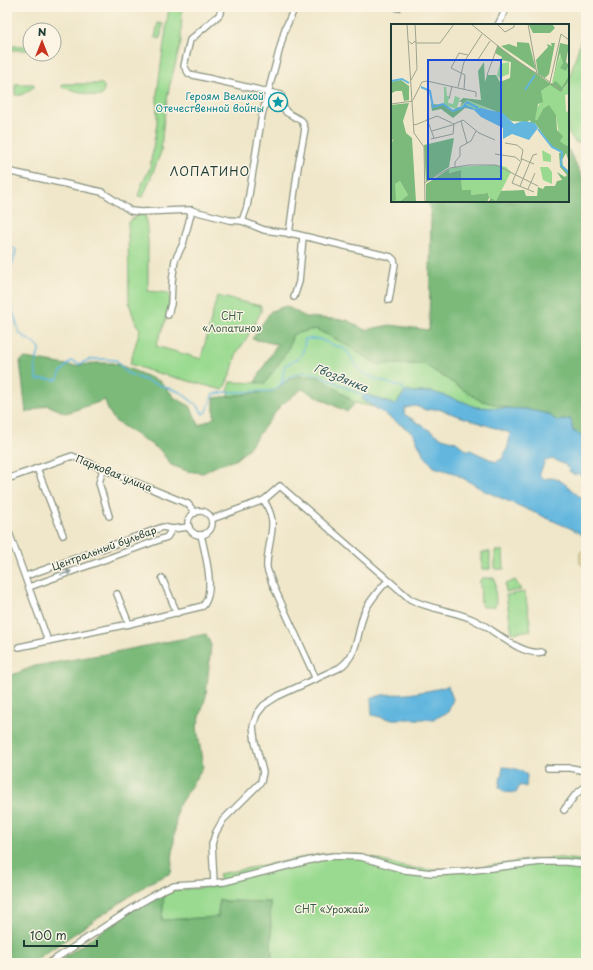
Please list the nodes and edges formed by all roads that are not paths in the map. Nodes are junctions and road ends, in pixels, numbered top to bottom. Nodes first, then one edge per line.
1 (223, 7) edge
2 (295, 7) edge
3 (507, 7) edge
4 (498, 24) edge
5 (268, 91) junction
6 (7, 171) edge
7 (192, 210) junction
8 (242, 222) junction
9 (289, 234) junction
10 (303, 237) junction
11 (294, 297) dead end
12 (389, 300) dead end
13 (168, 315) dead end
14 (37, 468) junction
15 (103, 469) junction
16 (7, 478) edge
17 (264, 500) junction
18 (195, 513) junction
19 (109, 516) dead end
20 (212, 519) junction
21 (7, 527) edge
22 (189, 527) junction
23 (172, 529) junction
24 (62, 535) dead end
25 (201, 535) junction
26 (26, 576) junction
27 (162, 578) dead end
28 (388, 581) junction
29 (29, 587) junction
30 (117, 594) dead end
31 (177, 613) junction
32 (129, 624) junction
33 (48, 641) junction
34 (19, 648) dead end
35 (542, 652) dead end
36 (316, 679) junction
37 (548, 768) dead end
38 (586, 771) edge
39 (586, 786) edge
40 (564, 810) dead end
41 (586, 864) edge
42 (214, 883) junction
43 (49, 963) edge

1 - 5 street
2 - 5 street
3 - 4 street
5 - 8 street
5 - 9 street
6 - 7 street
7 - 8 street
7 - 13 street
8 - 9 street
9 - 10 street
10 - 11 street
10 - 12 street
14 - 15 street, Парковая улица
14 - 16 street, Парковая улица
14 - 24 street
15 - 18 street, Парковая улица
15 - 19 street
17 - 20 street
17 - 28 street
17 - 36 street
18 - 20 street
18 - 22 street
20 - 25 street
21 - 26 street
22 - 23 street
22 - 25 street
23 - 26 street, Центральный бульвар
29 -> 23 street, Центральный бульвар
25 - 31 street
26 - 29 street
27 - 31 street
28 - 35 street
28 - 36 street
29 - 33 street
30 - 32 street
31 - 32 street
32 - 33 street
33 - 34 street
36 - 42 street
37 - 38 street
39 - 40 street
41 - 42 street
42 - 43 street

